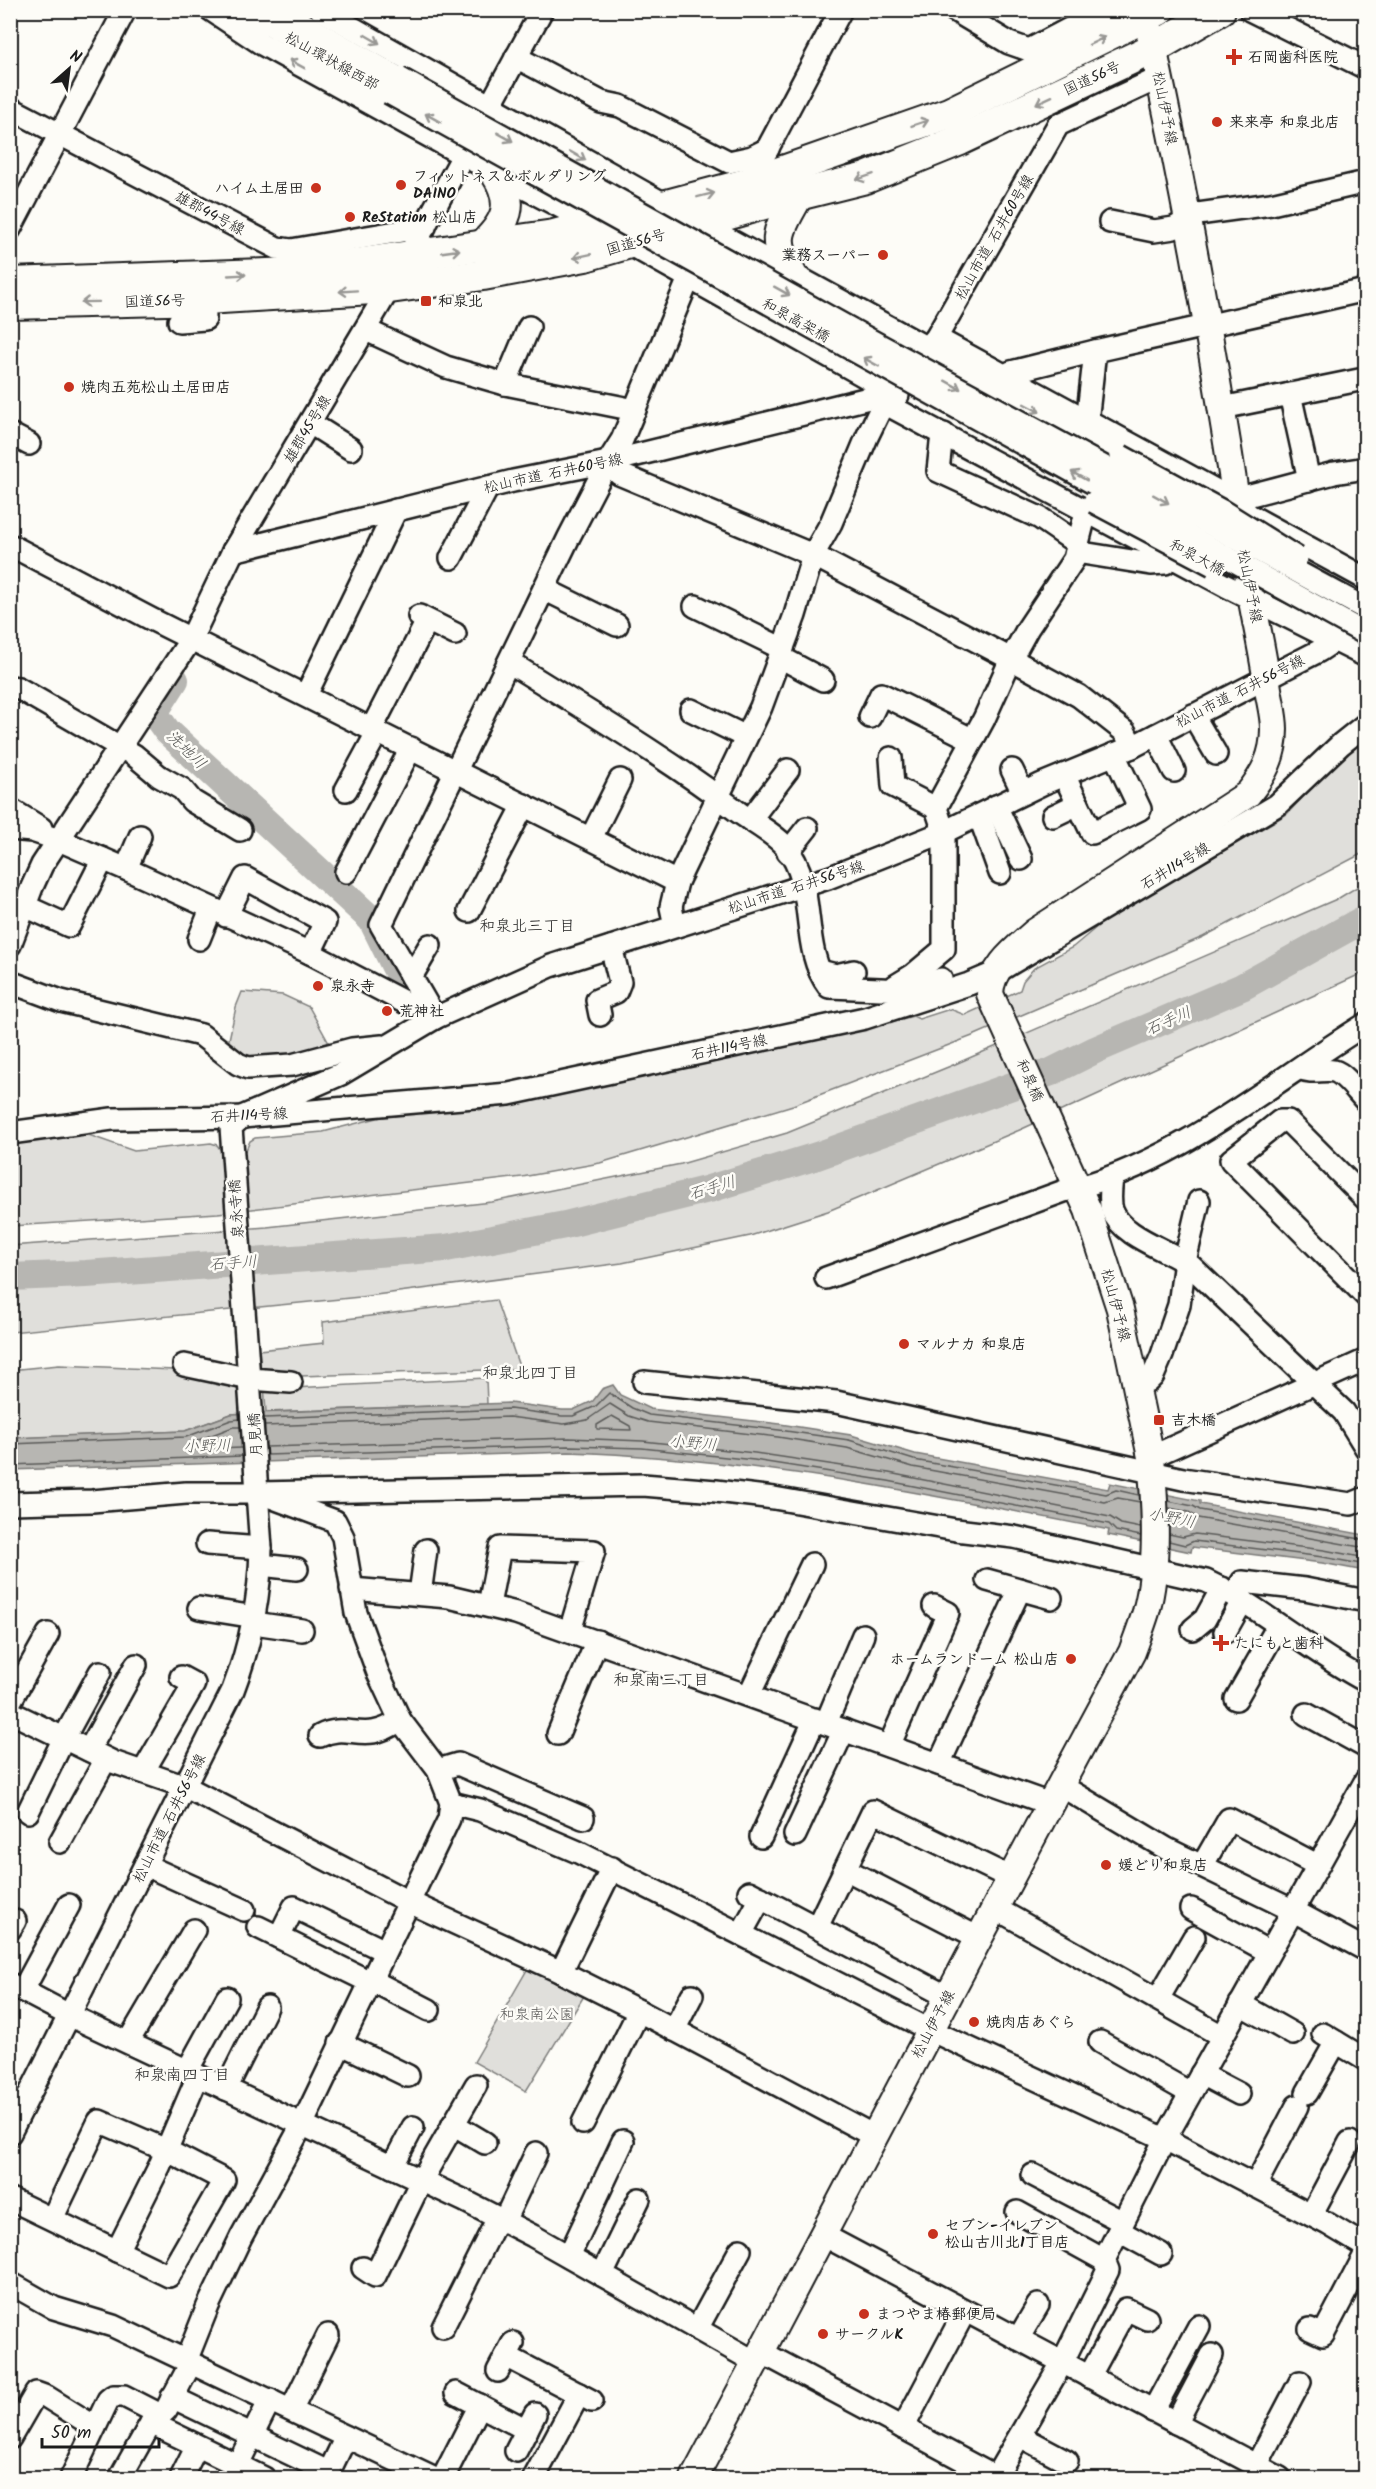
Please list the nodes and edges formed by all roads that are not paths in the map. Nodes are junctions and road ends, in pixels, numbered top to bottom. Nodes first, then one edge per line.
1 (125, 10) edge
2 (211, 10) edge
3 (244, 10) edge
4 (280, 10) edge
5 (321, 10) edge
6 (542, 10) edge
7 (841, 10) edge
8 (1105, 10) edge
9 (1220, 10) edge
10 (1250, 10) edge
11 (965, 13) edge
12 (1150, 13) edge
13 (1154, 48) junction
14 (516, 57) junction
15 (1365, 68) edge
16 (1159, 78) junction
17 (394, 86) junction
18 (490, 105) junction
19 (10, 108) edge
20 (59, 134) junction
21 (463, 155) junction
22 (765, 171) junction
23 (496, 173) junction
24 (1365, 182) edge
25 (666, 205) junction
26 (1187, 220) junction
27 (1110, 222) dead end
28 (699, 224) junction
29 (595, 225) junction
30 (424, 227) junction
31 (10, 228) edge
32 (629, 244) junction
33 (481, 247) junction
34 (408, 257) junction
35 (791, 274) junction
36 (689, 278) junction
37 (10, 283) edge
38 (204, 288) junction
39 (390, 288) junction
40 (1365, 290) edge
41 (10, 304) edge
42 (179, 321) dead end
43 (1207, 326) junction
44 (529, 327) dead end
45 (366, 330) junction
46 (932, 343) junction
47 (1095, 351) junction
48 (1008, 378) junction
49 (1364, 379) dead end
50 (505, 384) junction
51 (1290, 394) junction
52 (878, 400) junction
53 (1222, 408) junction
54 (635, 410) junction
55 (1085, 419) junction
56 (310, 423) junction
57 (10, 434) edge
58 (944, 434) junction
59 (29, 444) dead end
60 (351, 448) dead end
61 (1143, 451) junction
62 (608, 462) junction
63 (1365, 468) edge
64 (1028, 480) junction
65 (1309, 480) junction
66 (488, 487) junction
67 (1236, 502) junction
68 (1090, 507) junction
69 (1020, 509) junction
70 (396, 510) junction
71 (1105, 522) junction
72 (1209, 536) junction
73 (10, 545) edge
74 (1077, 548) junction
75 (233, 552) junction
76 (813, 555) junction
77 (1169, 556) junction
78 (451, 558) dead end
79 (1365, 579) edge
80 (544, 589) junction
81 (1250, 598) junction
82 (1365, 600) edge
83 (695, 606) dead end
84 (1365, 609) edge
85 (1365, 620) edge
86 (617, 625) dead end
87 (455, 634) dead end
88 (1365, 634) edge
89 (191, 639) junction
90 (1335, 640) junction
91 (1365, 643) edge
92 (781, 653) junction
93 (1365, 656) edge
94 (1011, 659) junction
95 (508, 662) junction
96 (1266, 676) junction
97 (823, 680) dead end
98 (12, 690) edge
99 (306, 695) junction
100 (691, 710) dead end
101 (1193, 716) junction
102 (870, 717) dead end
103 (1365, 724) edge
104 (375, 729) junction
105 (1156, 735) junction
106 (746, 737) junction
107 (973, 740) junction
108 (121, 747) junction
109 (411, 748) junction
110 (1123, 751) junction
111 (1216, 754) dead end
112 (891, 758) dead end
113 (788, 770) dead end
114 (1012, 770) dead end
115 (1174, 771) dead end
116 (457, 772) junction
117 (1064, 775) junction
118 (620, 780) dead end
119 (346, 790) dead end
120 (1023, 793) junction
121 (718, 796) junction
122 (1078, 804) junction
123 (524, 805) junction
124 (936, 808) junction
125 (10, 809) edge
126 (987, 810) junction
127 (1053, 816) dead end
128 (750, 820) junction
129 (807, 828) dead end
130 (10, 829) edge
131 (240, 830) dead end
132 (944, 832) junction
133 (140, 836) dead end
134 (591, 838) junction
135 (60, 840) junction
136 (788, 852) junction
137 (103, 859) junction
138 (1021, 859) dead end
139 (126, 869) junction
140 (346, 872) dead end
141 (1000, 873) dead end
142 (677, 882) junction
143 (804, 886) junction
144 (25, 906) junction
145 (469, 911) dead end
146 (219, 912) junction
147 (675, 926) junction
148 (199, 939) dead end
149 (10, 945) edge
150 (430, 945) dead end
151 (611, 947) junction
152 (310, 953) junction
153 (819, 971) junction
154 (854, 971) dead end
155 (995, 973) junction
156 (411, 977) junction
157 (10, 982) edge
158 (889, 990) junction
159 (600, 1015) dead end
160 (435, 1018) junction
161 (1365, 1024) edge
162 (386, 1047) junction
163 (1300, 1068) junction
164 (1365, 1101) edge
165 (242, 1117) junction
166 (10, 1133) edge
167 (1056, 1142) joint
168 (1112, 1177) junction
169 (1077, 1188) junction
170 (1365, 1199) edge
171 (1199, 1201) dead end
172 (1185, 1261) junction
173 (826, 1278) dead end
174 (1365, 1296) edge
175 (1365, 1360) edge
176 (184, 1365) dead end
177 (251, 1382) junction
178 (291, 1382) dead end
179 (644, 1382) dead end
180 (1315, 1382) junction
181 (1136, 1386) junction
182 (1365, 1448) edge
183 (1152, 1469) junction
184 (259, 1488) junction
185 (1365, 1498) edge
186 (10, 1503) edge
187 (207, 1544) dead end
188 (426, 1550) dead end
189 (261, 1556) junction
190 (812, 1564) dead end
191 (1152, 1567) junction
192 (297, 1569) dead end
193 (987, 1580) dead end
194 (351, 1589) junction
195 (1020, 1589) junction
196 (420, 1594) junction
197 (1234, 1594) junction
198 (1051, 1598) dead end
199 (1365, 1601) edge
200 (489, 1605) junction
201 (934, 1606) dead end
202 (199, 1608) dead end
203 (254, 1620) junction
204 (1278, 1626) junction
205 (1192, 1629) dead end
206 (302, 1630) dead end
207 (570, 1631) junction
208 (1225, 1632) dead end
209 (48, 1634) dead end
210 (863, 1635) dead end
211 (597, 1641) junction
212 (136, 1665) dead end
213 (100, 1672) dead end
214 (181, 1677) dead end
215 (1365, 1681) edge
216 (749, 1695) junction
217 (1236, 1699) dead end
218 (10, 1702) edge
219 (10, 1712) edge
220 (1307, 1714) dead end
221 (400, 1720) junction
222 (828, 1724) junction
223 (558, 1734) dead end
224 (321, 1736) dead end
225 (64, 1738) junction
226 (889, 1746) junction
227 (1365, 1747) edge
228 (98, 1754) junction
229 (939, 1764) junction
230 (438, 1770) junction
231 (143, 1772) junction
232 (1365, 1780) edge
233 (186, 1787) junction
234 (1055, 1795) junction
235 (451, 1803) junction
236 (28, 1812) dead end
237 (583, 1818) dead end
238 (761, 1827) dead end
239 (60, 1832) dead end
240 (795, 1835) dead end
241 (145, 1865) junction
242 (1317, 1865) junction
243 (1202, 1866) junction
244 (612, 1868) junction
245 (845, 1869) junction
246 (1011, 1878) junction
247 (238, 1902) dead end
248 (409, 1902) junction
249 (69, 1905) dead end
250 (995, 1908) junction
251 (1191, 1909) dead end
252 (1292, 1910) junction
253 (258, 1927) dead end
254 (817, 1927) junction
255 (194, 1930) dead end
256 (741, 1934) junction
257 (279, 1937) junction
258 (1194, 1937) dead end
259 (979, 1938) junction
260 (1363, 1944) edge
261 (385, 1951) junction
262 (1269, 1952) junction
263 (561, 1972) junction
264 (370, 1981) junction
265 (17, 1987) edge
266 (692, 1995) dead end
267 (948, 1997) junction
268 (227, 1998) dead end
269 (1158, 1999) junction
270 (1240, 2004) junction
271 (266, 2007) dead end
272 (429, 2010) dead end
273 (639, 2011) junction
274 (69, 2014) junction
275 (674, 2030) junction
276 (930, 2030) junction
277 (1293, 2034) dead end
278 (1222, 2036) junction
279 (128, 2042) junction
280 (1100, 2042) dead end
281 (340, 2043) junction
282 (1365, 2060) edge
283 (193, 2073) junction
284 (1201, 2074) junction
285 (408, 2076) dead end
286 (476, 2085) dead end
287 (226, 2089) junction
288 (1190, 2093) junction
289 (1239, 2094) dead end
290 (583, 2123) dead end
291 (453, 2124) junction
292 (302, 2125) junction
293 (413, 2127) dead end
294 (10, 2133) edge
295 (874, 2136) junction
296 (1166, 2139) junction
297 (623, 2141) dead end
298 (1350, 2142) dead end
299 (485, 2143) dead end
300 (166, 2150) junction
301 (536, 2153) dead end
302 (392, 2167) junction
303 (1033, 2175) dead end
304 (422, 2181) junction
305 (1255, 2186) junction
306 (10, 2199) edge
307 (639, 2199) dead end
308 (1017, 2212) dead end
309 (1311, 2215) junction
310 (52, 2219) junction
311 (501, 2219) junction
312 (1121, 2227) junction
313 (824, 2235) junction
314 (1365, 2247) edge
315 (740, 2250) dead end
316 (117, 2251) junction
317 (1365, 2253) edge
318 (1150, 2254) dead end
319 (568, 2256) junction
320 (1104, 2260) junction
321 (363, 2268) dead end
322 (602, 2275) junction
323 (10, 2283) edge
324 (1038, 2305) dead end
325 (965, 2311) junction
326 (1147, 2319) dead end
327 (450, 2321) dead end
328 (1199, 2326) dead end
329 (697, 2329) junction
330 (1311, 2329) dead end
331 (328, 2334) dead end
332 (1018, 2339) junction
333 (1212, 2355) dead end
334 (506, 2357) dead end
335 (760, 2358) junction
336 (188, 2362) junction
337 (1062, 2363) junction
338 (1089, 2377) junction
339 (1291, 2388) dead end
340 (456, 2393) dead end
341 (172, 2397) junction
342 (270, 2400) junction
343 (480, 2406) junction
344 (291, 2410) junction
345 (1153, 2411) junction
346 (156, 2419) junction
347 (1176, 2423) junction
348 (95, 2427) junction
349 (903, 2428) junction
350 (252, 2436) junction
351 (1020, 2436) junction
352 (346, 2437) junction
353 (11, 2438) edge
354 (197, 2446) junction
355 (516, 2451) dead end
356 (1067, 2460) dead end
357 (1256, 2466) junction
358 (234, 2472) edge
359 (409, 2473) edge
360 (328, 2476) edge
361 (70, 2478) edge
362 (120, 2478) edge
363 (181, 2478) edge
364 (264, 2478) edge
365 (433, 2478) edge
366 (443, 2478) edge
367 (534, 2478) edge
368 (694, 2478) edge
369 (996, 2478) edge
370 (1280, 2478) edge

1 - 20 street
21 -> 2 street
3 - 17 street, 松山環状線西部
4 - 17 street, 松山環状線西部
5 -> 18 street
6 - 14 street, 雄郡45号線
7 - 22 street
8 - 11 street
9 - 13 highway, 国道56号
10 - 15 street
12 - 13 main road, 松山伊予線
22 -> 12 highway, 国道56号
13 - 16 main road, 松山伊予線
13 -> 22 highway, 国道56号
14 - 18 street, 雄郡45号線
14 - 22 street
16 - 26 main road, 松山伊予線
16 - 46 street, 松山市道 石井60号線
17 - 72 street, 和泉高架橋, bridge
18 - 21 street, 雄郡45号線
18 -> 25 street
19 - 20 street, 雄郡44号線
20 - 30 street, 雄郡44号線
20 - 31 street
21 - 23 street
21 - 30 street, 雄郡45号線
25 -> 22 highway, 国道56号
22 - 28 highway, 国道56号
22 - 35 highway
23 - 29 street
23 - 33 highway
24 - 26 street
25 - 28 street
25 - 29 highway, 国道56号
26 - 27 street
26 - 43 main road, 松山伊予線
28 - 32 highway, 国道56号
28 - 35 street
29 - 32 street
29 - 33 highway, 国道56号
30 - 34 street, 雄郡45号線
32 - 36 street
32 -> 39 highway, 国道56号
34 -> 33 highway, 国道56号
38 -> 34 highway, 国道56号
34 - 39 street, 雄郡45号線
35 - 46 street
36 - 54 street
68 -> 36 street
37 - 38 highway, 国道56号
39 -> 38 highway, 国道56号
38 -> 41 highway, 国道56号
38 - 42 street
39 - 45 street, 雄郡45号線
40 - 43 street
43 - 47 street
43 - 53 main road, 松山伊予線
44 - 50 street
45 - 50 street
45 - 56 street, 雄郡45号線
46 - 48 street
46 -> 82 street, bridge
47 - 48 street
47 - 55 street
48 - 55 street
49 - 51 street
50 - 54 street
51 - 53 street
51 - 65 street
52 - 58 street
52 - 62 street, 松山市道 石井60号線
52 - 76 street
53 - 67 main road, 松山伊予線
54 - 62 street
55 - 61 street
56 - 60 street
56 - 75 street, 雄郡45号線
57 - 59 street
58 - 64 street
58 - 69 street
61 - 67 street
61 - 71 street
62 - 66 street, 松山市道 石井60号線
62 - 76 street
62 - 80 street
63 - 65 street
64 - 68 street
64 - 69 street
65 - 67 street
66 - 70 street, 松山市道 石井60号線
66 - 78 street
67 - 79 street
67 - 81 main road, 松山伊予線
68 - 71 street
68 - 74 street
68 - 91 street, 和泉大橋, bridge
69 - 74 street
70 - 75 street, 松山市道 石井60号線
70 - 99 street
71 - 77 street
72 - 84 street, bridge
72 - 88 street, 和泉大橋, bridge
73 - 89 street
74 - 77 street
74 - 94 street
75 - 89 street, 雄郡45号線
76 - 92 street
76 - 94 street
77 - 81 street
80 - 86 street
80 - 95 street
81 - 90 street
81 - 96 main road, 松山伊予線
83 - 92 street
85 - 90 street, 松山市道 石井56号線
87 - 104 street
89 - 99 street
89 - 108 street, 雄郡45号線
90 - 93 street
90 - 96 street, 松山市道 石井56号線
92 - 97 street
92 - 106 street
94 - 107 street
94 - 110 street
95 - 116 street
95 - 121 street
96 - 101 street, 松山市道 石井56号線
96 - 155 main road, 松山伊予線
98 - 108 street
99 - 104 street
100 - 106 street
101 - 105 street, 松山市道 石井56号線
101 - 111 street
102 - 107 street
103 - 155 street, 石井114号線
104 - 109 street
104 - 119 street
105 - 110 street, 松山市道 石井56号線
105 - 115 street
106 - 121 street
107 - 124 street
108 - 131 street
108 - 135 street, 雄郡45号線
109 - 116 street
109 - 140 street
110 - 117 street, 松山市道 石井56号線
110 - 122 street
112 - 124 street
113 - 128 street
114 - 120 street
116 - 123 street
116 - 156 street
117 - 120 street, 松山市道 石井56号線
117 - 122 street
118 - 134 street
120 - 126 street, 松山市道 石井56号線
121 - 128 street
121 - 142 street
122 - 127 street
123 - 134 street
123 - 145 street
124 - 132 street
125 - 135 street
126 - 132 street, 松山市道 石井56号線
126 - 138 street
126 - 141 street
128 - 136 street
129 - 136 street
130 - 135 street
132 - 143 street, 松山市道 石井56号線
132 - 158 street
133 - 139 street
134 - 142 street
135 - 137 street
135 - 144 street
136 - 143 street
137 - 139 street
137 - 144 street
139 - 146 street
142 - 147 street
143 - 147 street, 松山市道 石井56号線
143 - 153 street
144 - 149 street
146 - 148 street
146 - 152 street
146 - 152 street
147 - 151 street, 松山市道 石井56号線
150 - 156 street
151 - 159 street
151 - 160 street, 松山市道 石井56号線
152 - 160 street
153 - 154 street
153 - 158 street
155 - 158 street
155 - 165 street, 石井114号線
155 - 167 main road, 和泉橋
156 - 160 street
157 - 162 street
160 - 162 street, 松山市道 石井56号線
161 - 163 street
162 - 165 street, 松山市道 石井56号線
163 - 164 street
163 - 168 street
165 - 166 street, 石井114号線
165 - 177 street, 泉永寺橋
167 - 169 main road, 松山伊予線
168 - 169 street
168 - 172 street
169 - 173 street
169 - 181 main road, 松山伊予線
170 - 174 street
171 - 172 street
172 - 180 street
172 - 181 street
175 - 180 street
176 - 177 street
177 - 178 street
177 - 184 street, 月見橋
179 - 183 street
180 - 182 street
180 - 183 street
181 - 183 main road, 松山伊予線
183 - 185 street
183 - 191 main road
184 - 186 street
184 - 189 street, 松山市道 石井56号線
184 - 191 street
184 - 194 street
187 - 189 street
188 - 196 street
189 - 192 street
189 - 203 street, 松山市道 石井56号線
190 - 216 street
191 - 197 street
191 - 234 main road, 松山伊予線
193 - 195 street
194 - 196 street
194 - 221 street
195 - 198 street
195 - 229 street
196 - 200 street
197 - 199 street
197 - 204 street
197 - 205 street
197 - 208 street
200 - 207 street
200 - 207 street
201 - 226 street
202 - 203 street
203 - 206 street
203 - 233 street, 松山市道 石井56号線
204 - 215 street
204 - 217 street
207 - 211 street
209 - 218 street
210 - 222 street
211 - 216 street
211 - 223 street
212 - 228 street
213 - 225 street
214 - 231 street
216 - 222 street
219 - 225 street
220 - 227 street
221 - 224 street
221 - 230 street
222 - 226 street
222 - 238 street
222 - 240 street
225 - 228 street
225 - 236 street
226 - 229 street
228 - 231 street
228 - 239 street
229 - 234 street
230 - 235 street
230 - 237 street
231 - 233 street
232 - 242 street
233 - 241 street, 松山市道 石井56号線
233 - 248 street
234 - 243 street
234 - 246 main road, 松山伊予線
235 - 244 street
235 - 248 street
241 - 247 street
241 - 274 street, 松山市道 石井56号線
242 - 243 street
242 - 252 street
243 - 252 street
244 - 256 street
244 - 263 street
245 - 246 street
245 - 254 street
245 - 259 street
246 - 250 main road, 松山伊予線
248 - 261 street
248 - 263 street
249 - 265 street
250 - 259 main road, 松山伊予線
250 - 269 street
251 - 262 street
252 - 260 street
252 - 262 street
253 - 257 street
254 - 256 street
254 - 267 street
255 - 279 street
256 - 276 street
257 - 261 street
257 - 264 street
258 - 269 street
259 - 267 main road, 松山伊予線
261 - 264 street
262 - 270 street
263 - 273 street
264 - 272 street
264 - 281 street
265 - 274 street
266 - 275 street
267 - 276 main road, 松山伊予線
268 - 283 street
269 - 278 street
270 - 277 street
270 - 278 street
271 - 287 street
273 - 275 street
273 - 290 street
274 - 279 street
274 - 294 street, 松山市道 石井56号線
275 - 295 street
276 - 295 main road, 松山伊予線
276 - 296 street
278 - 284 street
279 - 283 street
280 - 288 street
281 - 285 street
281 - 292 street
282 - 305 street
283 - 287 street
283 - 300 street
284 - 288 street
284 - 289 street
286 - 291 street
287 - 292 street
288 - 296 street
291 - 299 street
291 - 304 street
292 - 302 street
292 - 336 street
293 - 302 street
295 - 313 main road, 松山伊予線
296 - 305 street
296 - 312 street
297 - 319 street
298 - 309 street
300 - 310 street
300 - 316 street
300 - 316 street
301 - 311 street
302 - 304 street
303 - 312 street
304 - 311 street
304 - 321 street
305 - 309 street
306 - 310 street
307 - 322 street
308 - 320 street
309 - 314 street
310 - 316 street
311 - 319 street
311 - 327 street
312 - 318 street
312 - 320 street
313 - 325 street
313 - 335 main road, 松山伊予線
315 - 329 street
317 - 330 street
319 - 322 street
320 - 337 street
322 - 329 street
323 - 336 street
324 - 332 street
325 - 332 street
325 - 349 street
326 - 338 street
328 - 345 street
329 - 335 street
331 - 344 street
332 - 337 street
333 - 347 street
334 - 367 street
335 - 349 street
335 - 368 main road, 松山伊予線
336 - 341 street
336 - 342 street
337 - 338 street
337 - 351 street
338 - 345 street
339 - 357 street
340 - 343 street
341 - 346 street
341 - 350 street
342 - 344 street
342 - 350 street
343 - 355 street
343 - 366 street
344 - 352 street
345 - 347 street
346 - 348 street
346 - 354 street
346 - 362 street
347 - 357 street
348 - 353 street
348 - 361 street
349 - 369 street
350 - 358 street
350 - 360 street
351 - 356 street
351 - 369 street
352 - 359 street
352 - 360 street
354 - 358 street
354 - 363 street
357 - 370 street
358 - 364 street
359 - 365 street

